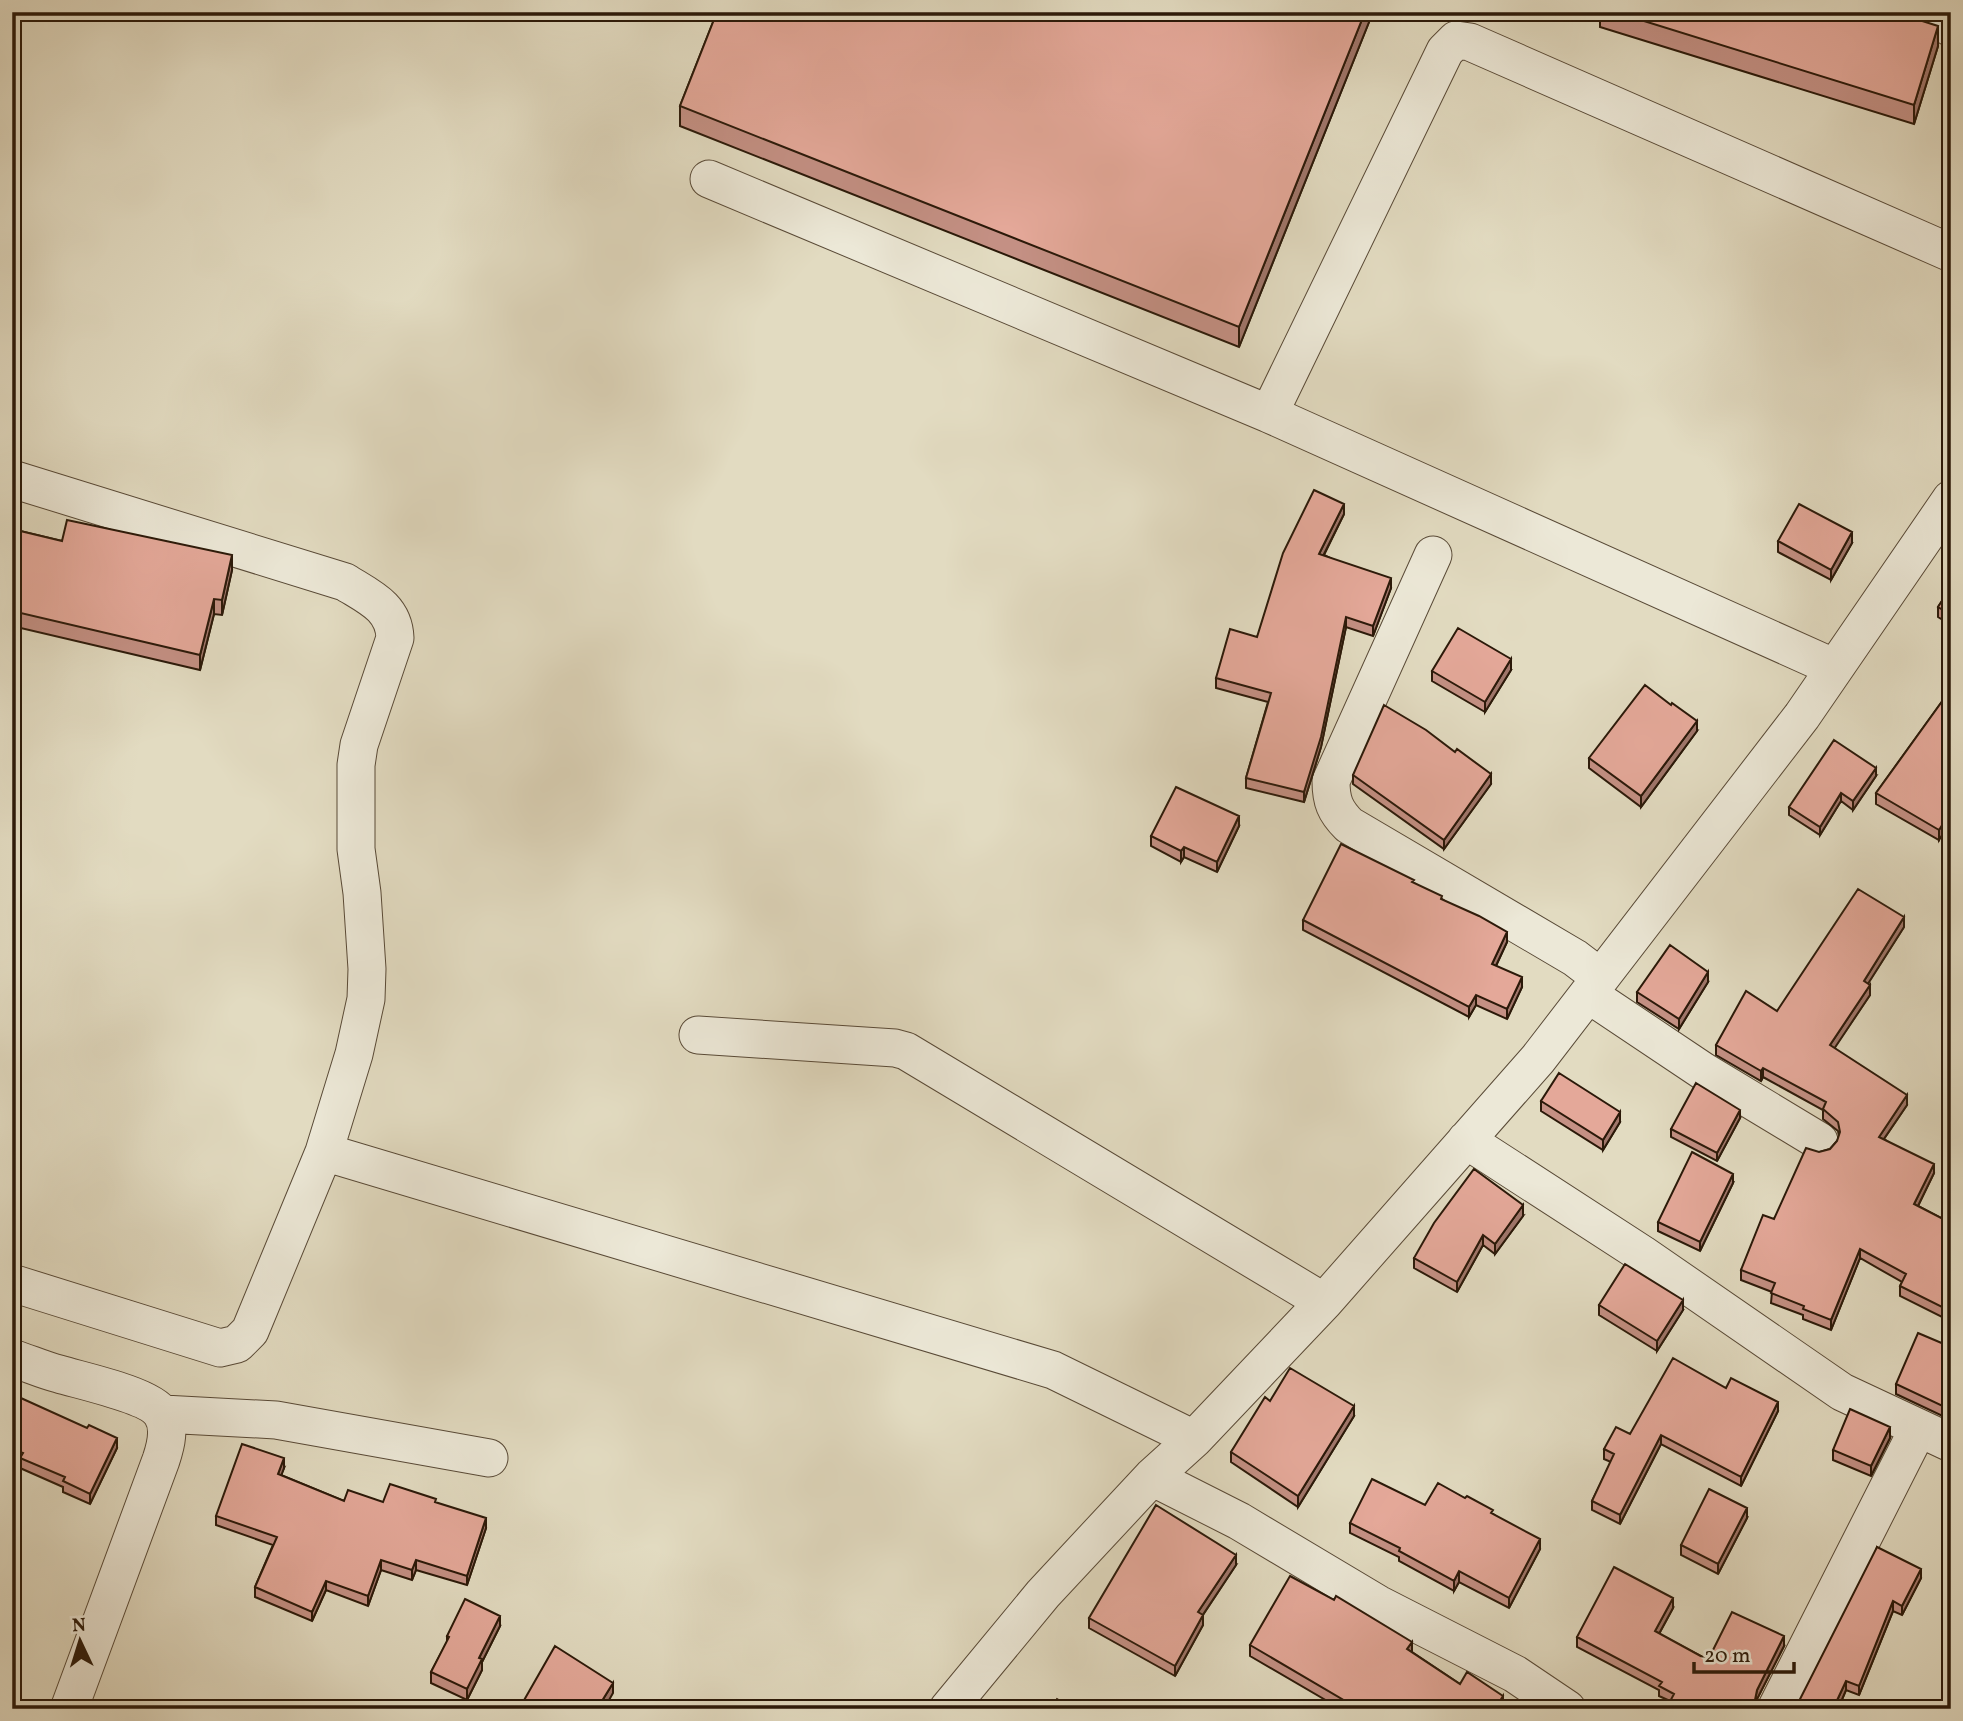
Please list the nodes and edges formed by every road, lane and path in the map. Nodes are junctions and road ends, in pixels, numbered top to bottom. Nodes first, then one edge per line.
1 (1928, 12) edge
2 (1951, 28) edge
3 (709, 179) dead end
4 (1951, 253) edge
5 (1269, 414) junction
6 (12, 479) edge
7 (1951, 499) edge
8 (1433, 555) dead end
9 (1835, 668) junction
10 (1594, 986) junction
11 (698, 1035) dead end
12 (1466, 1140) junction
13 (1819, 1141) dead end
14 (324, 1152) junction
15 (12, 1283) edge
16 (1324, 1302) junction
17 (12, 1358) edge
18 (163, 1414) junction
19 (1935, 1436) edge
20 (1194, 1439) junction
21 (489, 1458) dead end
22 (1152, 1477) junction
23 (69, 1709) edge
24 (948, 1709) edge
25 (1567, 1709) edge
26 (1776, 1709) edge

1 - 2 street
3 - 5 street
4 - 5 street
5 - 9 street
6 - 14 street
7 - 9 street
8 - 10 street
9 - 10 street
10 - 12 street
10 - 13 street
11 - 16 street
12 - 16 street
12 - 19 street
14 - 15 street
14 - 20 street
16 - 20 street
17 - 18 street
18 - 21 street
18 - 23 street
19 - 26 street
20 - 22 street
22 - 24 street
22 - 25 street

